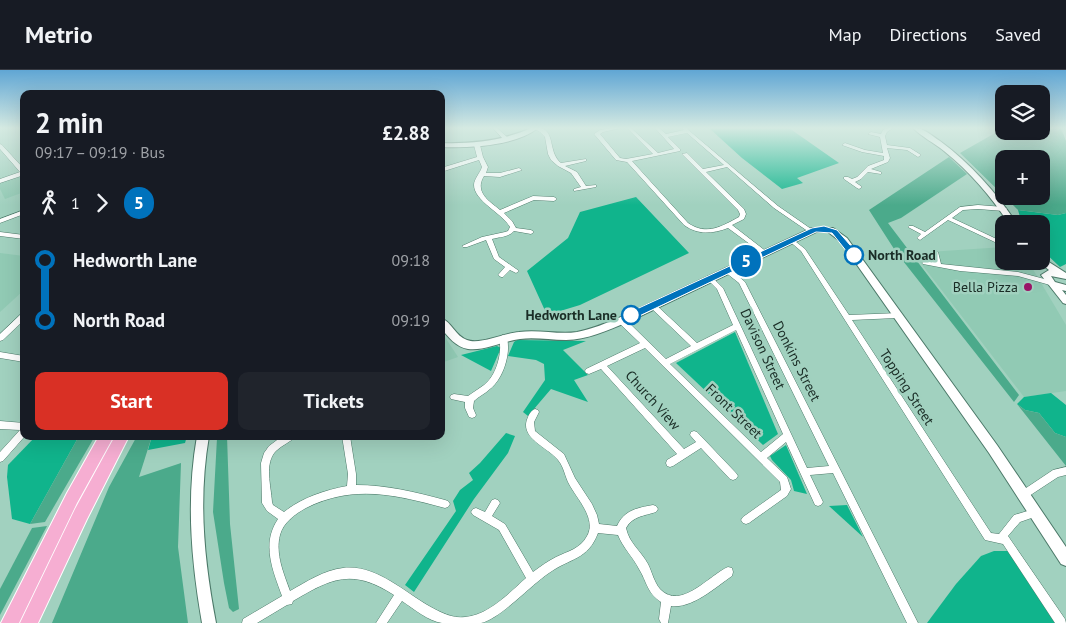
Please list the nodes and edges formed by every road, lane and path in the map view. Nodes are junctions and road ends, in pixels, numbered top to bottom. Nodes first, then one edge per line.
1 (7, 154) edge
2 (479, 154) edge
3 (551, 154) edge
4 (614, 154) edge
5 (656, 154) edge
6 (665, 154) edge
7 (685, 154) dead end
8 (713, 154) edge
9 (886, 154) edge
10 (950, 154) edge
11 (658, 156) junction
12 (480, 158) junction
13 (584, 160) dead end
14 (629, 161) junction
15 (560, 165) junction
16 (513, 166) dead end
17 (726, 166) junction
18 (20, 168) edge
19 (445, 169) edge
20 (868, 170) junction
21 (702, 171) junction
22 (878, 173) dead end
23 (20, 174) edge
24 (483, 174) junction
25 (846, 178) dead end
26 (0, 181) edge
27 (853, 181) junction
28 (594, 186) dead end
29 (859, 187) dead end
30 (584, 188) junction
31 (576, 190) dead end
32 (554, 200) dead end
33 (1004, 209) junction
34 (500, 212) junction
35 (20, 214) edge
36 (1008, 215) edge
37 (948, 218) junction
38 (0, 221) edge
39 (728, 225) junction
40 (910, 227) dead end
41 (513, 229) junction
42 (811, 231) junction
43 (531, 232) dead end
44 (0, 234) edge
45 (20, 236) edge
46 (488, 237) junction
47 (791, 240) junction
48 (995, 240) edge
49 (465, 246) dead end
50 (764, 252) junction
51 (935, 252) dead end
52 (926, 263) dead end
53 (938, 265) junction
54 (509, 267) junction
55 (1050, 267) edge
56 (727, 270) junction
57 (1045, 270) edge
58 (516, 271) dead end
59 (1046, 273) junction
60 (500, 275) dead end
61 (1030, 275) junction
62 (1063, 275) edge
63 (709, 278) junction
64 (1051, 283) junction
65 (1066, 288) edge
66 (1066, 301) edge
67 (652, 305) junction
68 (896, 315) junction
69 (846, 318) junction
70 (20, 320) edge
71 (621, 320) junction
72 (445, 326) edge
73 (737, 326) junction
74 (0, 338) edge
75 (503, 338) junction
76 (646, 344) junction
77 (696, 347) junction
78 (0, 355) edge
79 (20, 358) edge
80 (665, 363) junction
81 (602, 365) junction
82 (589, 371) dead end
83 (454, 397) dead end
84 (470, 400) junction
85 (535, 412) dead end
86 (472, 415) dead end
87 (0, 424) edge
88 (20, 426) edge
89 (694, 435) dead end
90 (20, 436) edge
91 (788, 436) junction
92 (104, 440) edge
93 (120, 440) edge
94 (203, 440) edge
95 (285, 440) edge
96 (347, 440) edge
97 (702, 444) junction
98 (684, 454) junction
99 (762, 457) junction
100 (0, 458) edge
101 (670, 463) dead end
102 (836, 469) junction
103 (1066, 471) edge
104 (804, 472) junction
105 (733, 476) dead end
106 (351, 489) junction
107 (1023, 495) junction
108 (818, 502) dead end
109 (495, 503) dead end
110 (445, 504) dead end
111 (653, 509) dead end
112 (476, 512) dead end
113 (1034, 513) junction
114 (487, 517) junction
115 (284, 518) junction
116 (746, 520) dead end
117 (594, 528) junction
118 (621, 531) junction
119 (1005, 540) junction
120 (1066, 559) edge
121 (728, 572) dead end
122 (532, 579) junction
123 (400, 595) junction
124 (288, 600) junction
125 (666, 600) junction
126 (664, 619) dead end
127 (10, 623) edge
128 (29, 623) edge
129 (209, 623) edge
130 (247, 623) edge
131 (381, 623) edge
132 (459, 623) edge
133 (913, 623) edge
134 (1061, 623) edge

1 - 18 street
2 - 12 street
3 - 15 street
4 - 14 street
5 - 11 street
6 - 11 street
7 - 21 street
8 - 17 street
9 - 20 street
10 - 33 street
11 - 14 street
12 - 19 street
12 - 24 street
13 - 15 street
14 - 39 street
15 - 30 street
16 - 24 street
17 - 21 street
17 - 42 street
20 - 22 street
20 - 27 street
21 - 39 street
23 - 26 street
24 - 34 street
25 - 27 street
27 - 29 street
28 - 30 street
30 - 31 street
32 - 34 street
33 - 36 street
33 - 37 street
34 - 41 street
35 - 38 street
37 - 40 street
37 - 48 street
39 - 50 street
41 - 43 street
41 - 46 street
42 - 47 street
42 - 68 street
44 - 45 street
46 - 49 street
46 - 54 street
47 - 50 street
47 - 69 street, Topping Street
50 - 56 street
51 - 53 street
52 - 53 street
53 - 61 street
54 - 58 street
54 - 60 street
55 - 62 street
56 - 63 street
56 - 102 street, Donkins Street
57 - 59 street
59 - 61 street
59 - 62 street
59 - 64 street
61 - 64 street
63 - 67 street
63 - 73 street, Davison Street
64 - 65 street
64 - 66 street
67 - 71 street
67 - 77 street
68 - 69 street
68 - 107 street
69 - 119 street, Topping Street
70 - 74 street
71 - 75 street
71 - 76 street, Front Street
72 - 75 street
73 - 77 street
73 - 91 street, Davison Street
75 - 84 street
76 - 80 street, Front Street
76 - 81 street, Church View
77 - 80 street
78 - 79 street
80 - 99 street, Front Street
81 - 82 street, Church View
81 - 98 street, Church View
83 - 84 street
84 - 86 street
85 - 117 street
87 - 88 street
89 - 97 street, Church View
90 - 100 street
91 - 99 street
91 - 104 street, Davison Street
92 - 127 highway
93 - 128 highway
94 - 129 street
95 - 115 street
96 - 106 street
97 - 98 street
97 - 105 street, Church View
98 - 101 street
99 - 116 street, Front Street
102 - 104 street
102 - 133 street, Donkins Street
103 - 107 street
104 - 108 street, Davison Street
106 - 110 street
106 - 115 street
107 - 113 street
109 - 114 street
111 - 118 street
112 - 114 street
113 - 119 street
113 - 120 street
114 - 122 street
115 - 124 street
117 - 118 street
117 - 122 street
118 - 125 street
119 - 134 street
121 - 125 street
122 - 132 street
123 - 124 street
123 - 131 street
123 - 132 street
124 - 130 street
125 - 126 street

